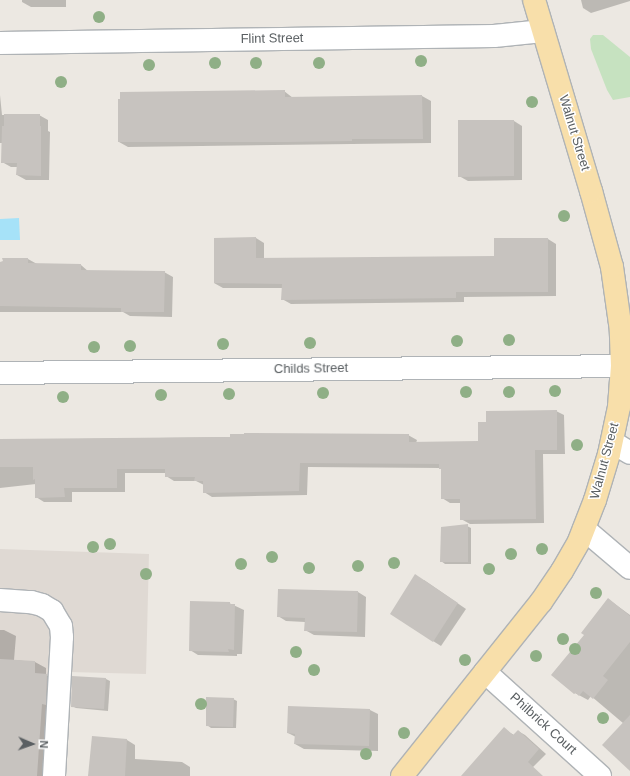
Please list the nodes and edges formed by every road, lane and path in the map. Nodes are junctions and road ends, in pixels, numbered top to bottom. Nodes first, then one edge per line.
1 (534, 0) edge
2 (543, 31) junction
3 (0, 43) edge
4 (626, 332) edge
5 (622, 366) junction
6 (0, 372) edge
7 (621, 448) edge
8 (584, 529) junction
9 (630, 568) edge
10 (0, 600) edge
11 (485, 672) junction
12 (54, 776) edge
13 (402, 776) edge
14 (600, 776) edge

1 - 2 main road, Walnut Street
2 - 3 street, Flint Street
2 - 4 main road, Walnut Street
4 - 5 main road, Walnut Street
5 - 6 street, Childs Street
5 - 7 main road, Walnut Street
7 - 8 main road, Walnut Street
8 - 9 street
8 - 11 main road, Walnut Street
10 - 12 street
11 - 13 main road, Walnut Street
11 - 14 street, Philbrick Court

